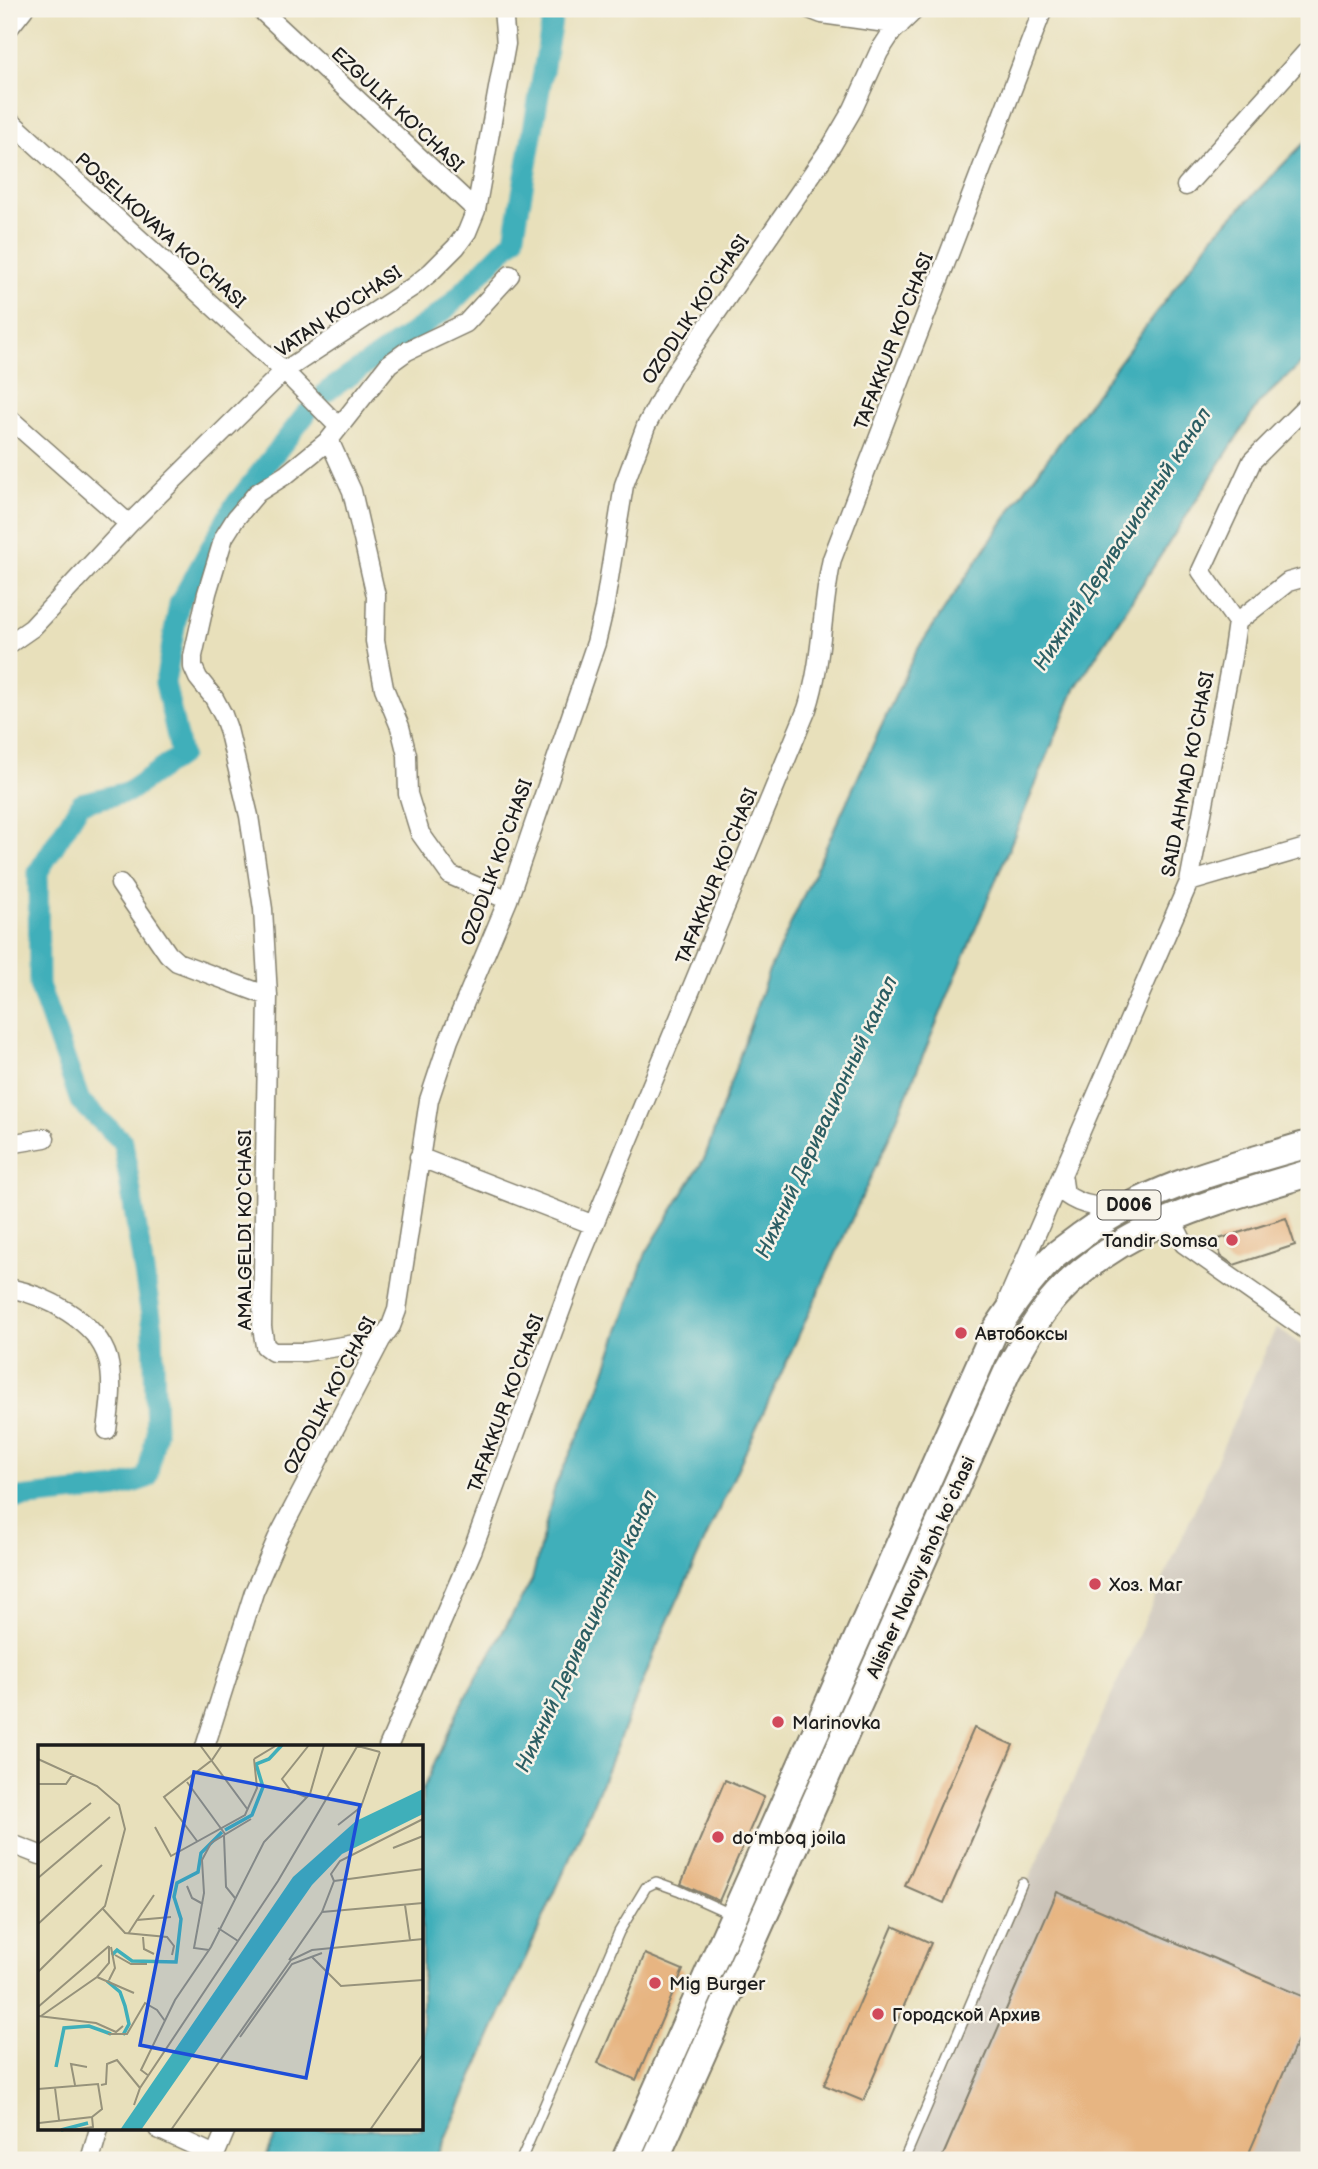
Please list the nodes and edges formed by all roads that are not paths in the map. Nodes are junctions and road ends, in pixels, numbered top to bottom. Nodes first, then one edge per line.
1 (24, 9) edge
2 (260, 9) edge
3 (503, 9) edge
4 (810, 9) edge
5 (916, 9) edge
6 (1043, 9) edge
7 (900, 25) junction
8 (9, 28) edge
9 (1309, 50) edge
10 (9, 120) edge
11 (1186, 186) dead end
12 (476, 210) junction
13 (510, 275) dead end
14 (284, 371) junction
15 (1309, 404) edge
16 (9, 418) edge
17 (334, 433) junction
18 (128, 524) junction
19 (1309, 576) edge
20 (1237, 622) junction
21 (9, 644) edge
22 (1309, 847) edge
23 (1189, 882) junction
24 (120, 884) dead end
25 (508, 900) junction
26 (268, 996) junction
27 (45, 1138) dead end
28 (1309, 1143) edge
29 (9, 1144) edge
30 (419, 1157) junction
31 (1309, 1173) edge
32 (1062, 1174) junction
33 (1133, 1203) junction
34 (1171, 1218) junction
35 (594, 1225) junction
36 (9, 1289) edge
37 (1309, 1332) edge
38 (993, 1334) junction
39 (381, 1340) junction
40 (107, 1430) dead end
41 (206, 1745) edge
42 (389, 1745) edge
43 (9, 1843) edge
44 (38, 1854) edge
45 (1022, 1883) dead end
46 (733, 1915) junction
47 (694, 2004) junction
48 (720, 2015) junction
49 (99, 2130) edge
50 (160, 2130) edge
51 (226, 2130) edge
52 (214, 2158) edge
53 (90, 2160) edge
54 (522, 2160) edge
55 (625, 2160) edge
56 (655, 2160) edge
57 (904, 2160) edge

1 - 8 street
2 - 12 street, EZGULIK KO'CHASI
3 - 12 street, VATAN KO'CHASI
4 - 7 street
5 - 7 street, OZODLIK KO‘CHASI
6 - 35 street, TAFAKKUR KO‘CHASI
7 - 25 street, OZODLIK KO‘CHASI
9 - 11 street
10 - 14 street, POSELKOVAYA KO‘CHASI
12 - 14 street, VATAN KO'CHASI
13 - 17 street, AMALGELDI KO‘CHASI
14 - 17 street, POSELKOVAYA KO‘CHASI
14 - 18 street, VATAN KO'CHASI
15 - 20 street
16 - 18 street
17 - 25 street
17 - 26 street, AMALGELDI KO‘CHASI
18 - 21 street, VATAN KO'CHASI
19 - 20 street
20 - 23 street, SAID AHMAD KO‘CHASI
22 - 23 street
23 - 32 street, SAID AHMAD KO‘CHASI
24 - 26 street
25 - 30 street, OZODLIK KO‘CHASI
26 - 39 street, AMALGELDI KO‘CHASI
27 - 29 street
28 - 33 main road, D006
30 - 35 street
30 - 39 street, OZODLIK KO‘CHASI
31 - 34 main road, D006
32 - 33 street
32 - 38 street, SAID AHMAD KO‘CHASI
33 - 38 main road, D006
34 - 37 street
34 - 48 main road, Alisher Navoiy shoh koʻchasi / D006
35 - 42 street, TAFAKKUR KO‘CHASI
36 - 40 street
38 - 46 main road, Alisher Navoiy shoh koʻchasi / D006
39 - 41 street, OZODLIK KO‘CHASI
43 - 44 street
45 - 57 lane
46 - 47 main road, Alisher Navoiy shoh koʻchasi / D006
46 - 54 lane
47 - 48 main road
47 - 55 main road, Alisher Navoiy shoh koʻchasi / D006
48 - 56 main road, Alisher Navoiy shoh koʻchasi / D006
49 - 53 street
50 - 52 street
51 - 52 street

